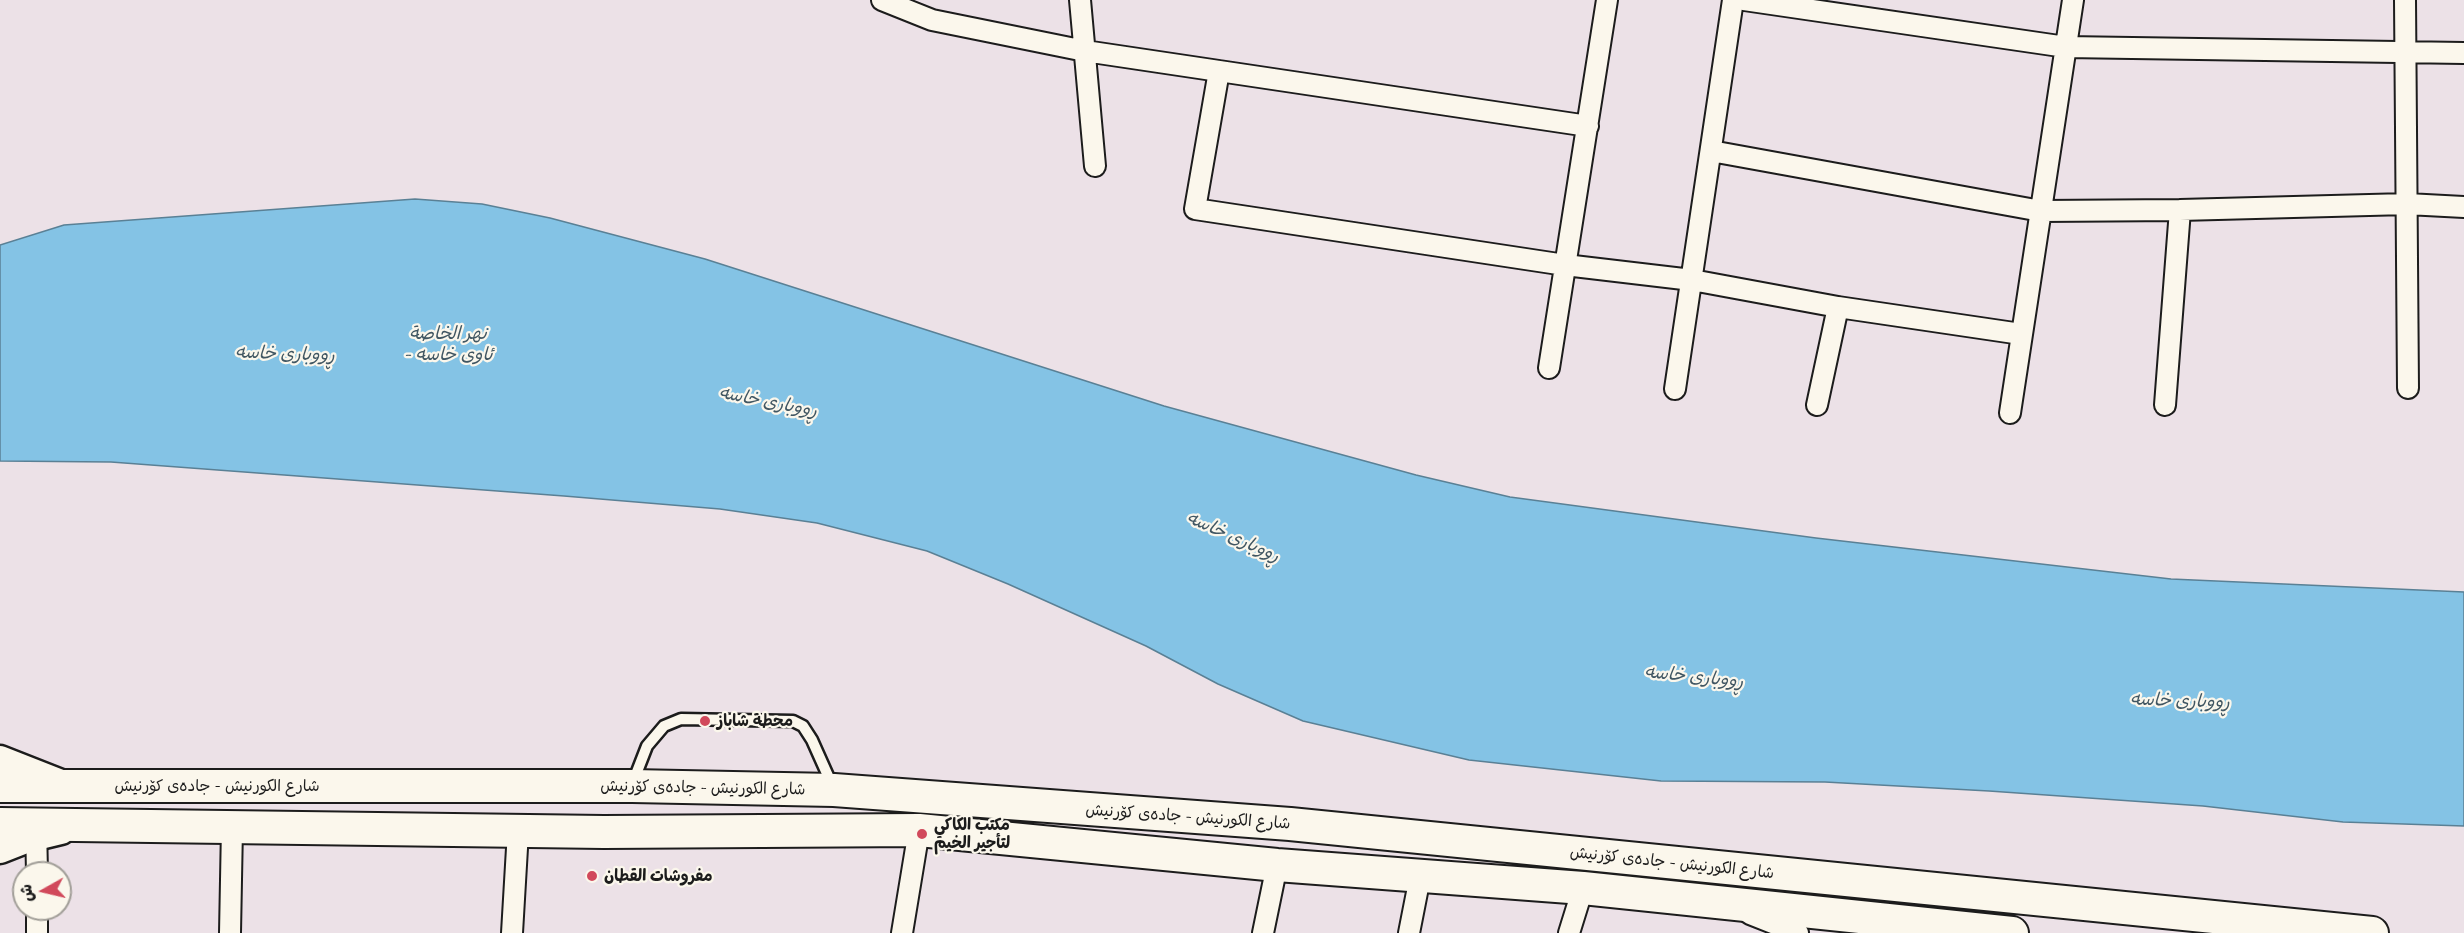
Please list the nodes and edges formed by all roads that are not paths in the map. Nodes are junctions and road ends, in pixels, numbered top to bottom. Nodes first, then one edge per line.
1 (882, 0) edge
2 (1080, 0) edge
3 (1607, 0) edge
4 (1733, 0) edge
5 (1743, 0) edge
6 (2073, 0) edge
7 (2405, 0) edge
8 (2066, 47) junction
9 (1085, 51) junction
10 (2405, 52) junction
11 (2464, 53) edge
12 (1219, 71) junction
13 (1587, 126) junction
14 (1711, 151) junction
15 (1095, 166) dead end
16 (2407, 204) junction
17 (2464, 207) edge
18 (2180, 210) junction
19 (2041, 211) junction
20 (1564, 265) junction
21 (1692, 280) junction
22 (1838, 307) junction
23 (2021, 333) junction
24 (1549, 368) dead end
25 (2408, 388) dead end
26 (1674, 389) dead end
27 (1818, 405) dead end
28 (2165, 405) dead end
29 (2010, 413) dead end
30 (0, 760) edge
31 (0, 786) edge
32 (632, 786) junction
33 (69, 787) junction
34 (673, 787) junction
35 (749, 788) junction
36 (834, 790) junction
37 (0, 824) edge
38 (232, 826) junction
39 (36, 830) junction
40 (919, 830) junction
41 (518, 831) junction
42 (672, 831) junction
43 (749, 831) junction
44 (0, 849) edge
45 (37, 861) edge
46 (1277, 865) junction
47 (1420, 877) junction
48 (1583, 888) junction
49 (1719, 901) junction
50 (230, 933) edge
51 (512, 933) edge
52 (902, 933) edge
53 (1263, 933) edge
54 (1409, 933) edge
55 (1569, 933) edge
56 (1798, 933) edge
57 (2012, 933) edge
58 (2372, 933) edge

1 - 9 street
2 - 9 street
3 - 13 street
4 - 14 street
5 - 8 street
6 - 8 street
7 - 10 street
8 - 10 street
8 - 19 street
9 - 12 street
9 - 15 street
10 - 11 street
10 - 16 street
12 - 13 street
12 - 20 street
13 - 20 street
14 - 19 street
14 - 21 street
16 - 17 street
16 - 18 street
16 - 25 street
18 - 19 street
18 - 28 street
19 - 23 street
20 - 21 street
20 - 24 street
21 - 22 street
21 - 26 street
22 - 23 street
22 - 27 street
23 - 29 street
30 - 33 main road
31 - 33 main road, شارع الكورنيش - جادەی کۆرنیش
32 - 33 main road, شارع الكورنيش - جادەی کۆرنیش
32 - 34 main road, شارع الكورنيش - جادەی کۆرنیش
32 - 36 lane
34 - 35 main road, شارع الكورنيش - جادەی کۆرنیش
34 - 42 main road
35 - 36 main road, شارع الكورنيش - جادەی کۆرنیش
35 - 43 main road
36 - 58 main road, شارع الكورنيش - جادەی کۆرنیش
37 - 39 main road, شارع الكورنيش - جادەی کۆرنیش
38 - 39 main road, شارع الكورنيش - جادەی کۆرنیش
38 - 41 main road, شارع الكورنيش - جادەی کۆرنیش
38 - 50 street
39 - 44 main road
39 - 45 street
40 - 43 main road, شارع الكورنيش - جادەی کۆرنیش
40 - 46 main road, شارع الكورنيش - جادەی کۆرنیش
40 - 52 street
41 - 42 main road, شارع الكورنيش - جادەی کۆرنیش
41 - 51 street
42 - 43 main road, شارع الكورنيش - جادەی کۆرنیش
46 - 47 main road, شارع الكورنيش - جادەی کۆرنیش
46 - 53 street
47 - 48 main road, شارع الكورنيش - جادەی کۆرنیش
47 - 54 street
48 - 49 main road, شارع الكورنيش - جادەی کۆرنیش
48 - 55 street
49 - 56 street
49 - 57 main road, شارع الكورنيش - جادەی کۆرنیش

